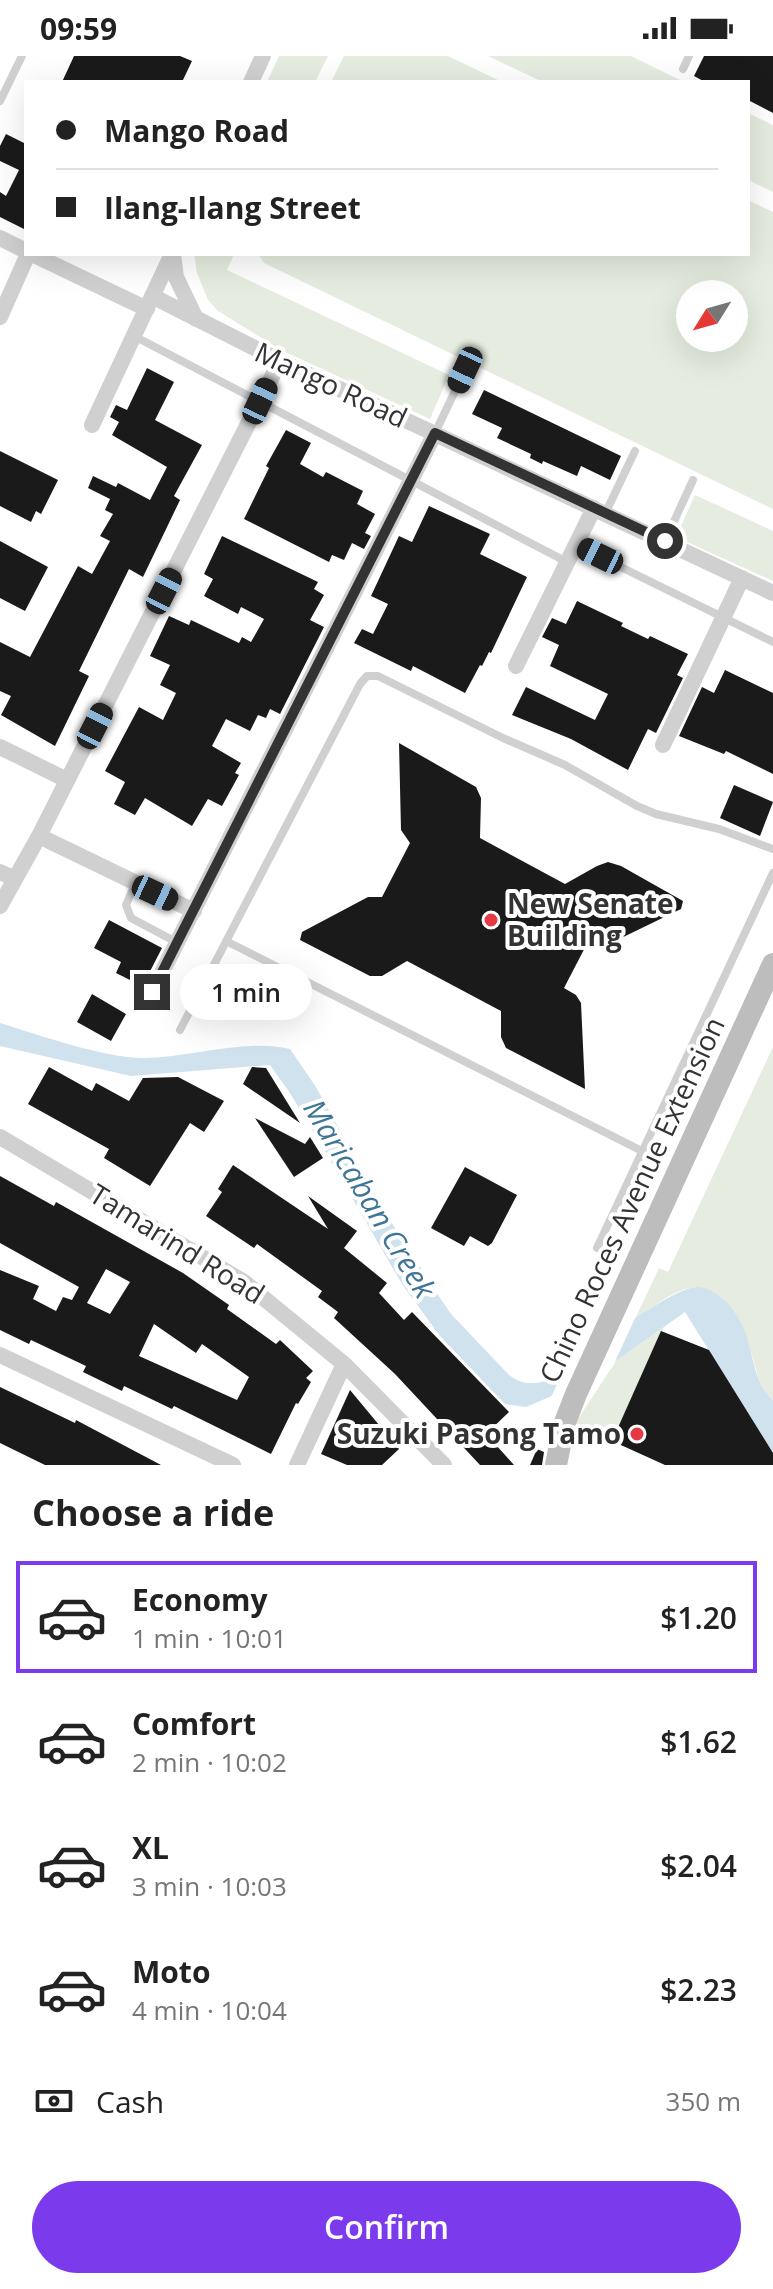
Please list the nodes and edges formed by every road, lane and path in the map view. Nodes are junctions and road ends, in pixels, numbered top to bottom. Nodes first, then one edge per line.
1 (22, 56) edge
2 (263, 56) edge
3 (689, 56) edge
4 (683, 69) dead end
5 (252, 80) edge
6 (0, 101) edge
7 (0, 238) edge
8 (24, 250) edge
9 (28, 256) edge
10 (36, 256) edge
11 (171, 256) edge
12 (172, 256) edge
13 (150, 302) junction
14 (0, 317) edge
15 (196, 320) junction
16 (134, 336) junction
17 (280, 361) junction
18 (465, 370) dead end
19 (260, 401) junction
20 (92, 425) dead end
21 (435, 433) junction
22 (635, 451) dead end
23 (693, 480) dead end
24 (412, 481) junction
25 (599, 511) junction
26 (665, 541) junction
27 (576, 544) junction
28 (567, 562) junction
29 (742, 578) junction
30 (773, 593) edge
31 (723, 617) junction
32 (773, 642) edge
33 (516, 666) dead end
34 (663, 745) dead end
35 (0, 747) edge
36 (67, 780) junction
37 (39, 836) junction
38 (773, 849) edge
39 (773, 873) edge
40 (7, 876) edge
41 (135, 884) junction
42 (0, 906) edge
43 (194, 911) junction
44 (226, 941) junction
45 (178, 943) junction
46 (773, 964) edge
47 (152, 992) dead end
48 (180, 1030) dead end
49 (0, 1137) edge
50 (642, 1151) junction
51 (597, 1248) dead end
52 (0, 1355) edge
53 (344, 1364) junction
54 (233, 1465) edge
55 (297, 1465) edge
56 (444, 1465) edge
57 (556, 1465) edge

1 - 6 lane
2 - 5 street
3 - 4 lane
7 - 8 street, Mango Road
9 - 14 street
10 - 13 street, Mango Road
11 - 13 street
12 - 15 street
13 - 15 street, Mango Road
13 - 16 street
15 - 17 street, Mango Road
16 - 19 lane
16 - 20 street
17 - 19 street
17 - 21 street, Mango Road
18 - 21 lane
19 - 24 lane
19 - 36 street
21 - 24 street
21 - 25 street, Mango Road
22 - 25 lane
23 - 26 lane
24 - 28 lane
24 - 43 street
25 - 26 street, Mango Road
25 - 27 street
26 - 29 street, Mango Road
27 - 28 street
27 - 31 lane
28 - 33 street
29 - 30 street, Mango Road
29 - 31 street
31 - 32 lane
31 - 34 street
35 - 36 street
36 - 37 street
37 - 40 street
37 - 41 street
38 - 44 lane
39 - 50 lane
40 - 42 street
41 - 43 street
41 - 45 lane
43 - 45 street
44 - 48 lane
44 - 50 lane
45 - 47 street
46 - 57 main road, Chino Roces Avenue Extension
49 - 53 street, Tamarind Road
50 - 51 lane
52 - 54 street
53 - 55 street
53 - 56 street, Tamarind Road

